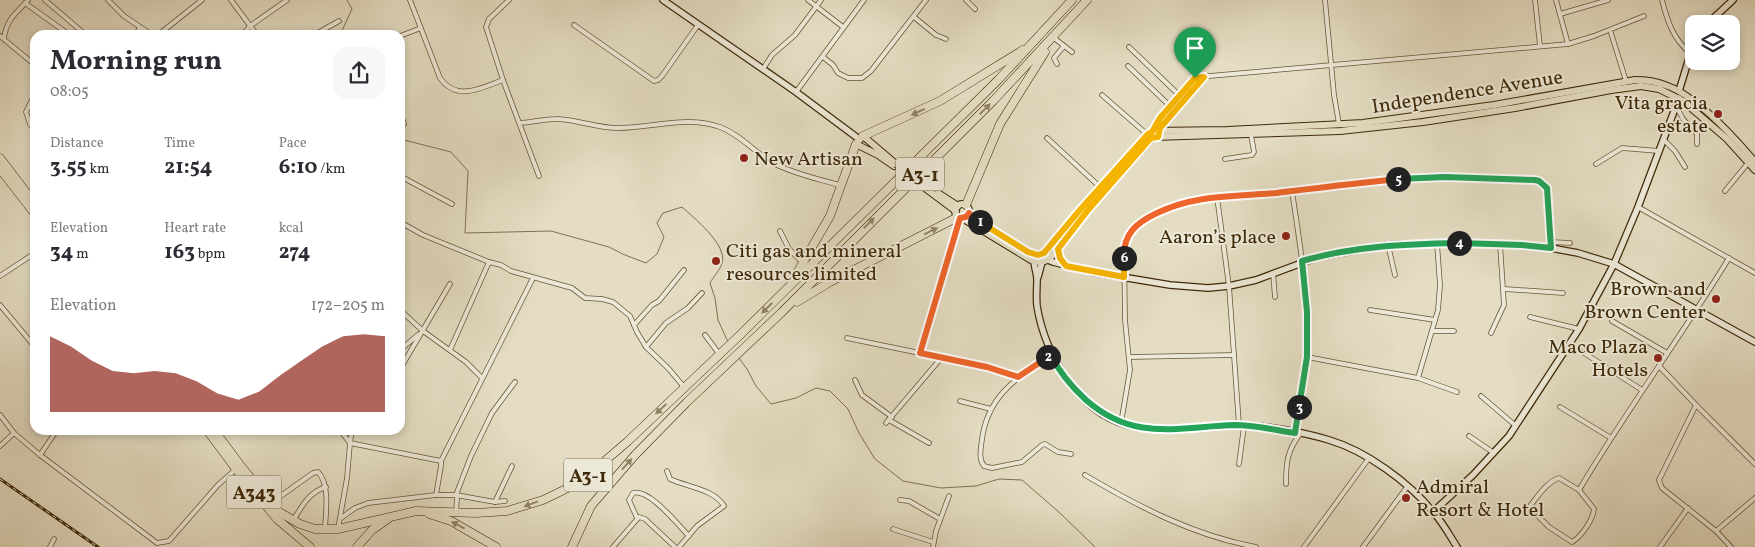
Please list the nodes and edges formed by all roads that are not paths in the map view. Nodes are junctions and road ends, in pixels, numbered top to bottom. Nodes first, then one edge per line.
1 (45, 0) edge
2 (108, 0) edge
3 (202, 0) edge
4 (231, 0) edge
5 (287, 0) edge
6 (410, 0) edge
7 (510, 0) edge
8 (663, 0) edge
9 (808, 0) edge
10 (821, 0) edge
11 (864, 0) edge
12 (926, 0) edge
13 (966, 0) edge
14 (1072, 0) edge
15 (1088, 0) edge
16 (1325, 0) edge
17 (1535, 0) edge
18 (1556, 0) edge
19 (1608, 0) edge
20 (1662, 0) edge
21 (1732, 0) edge
22 (26, 2) edge
23 (817, 6) junction
24 (975, 9) dead end
25 (1560, 14) junction
26 (1716, 15) edge
27 (1644, 16) dead end
28 (914, 17) junction
29 (339, 21) dead end
30 (574, 25) dead end
31 (698, 25) junction
32 (250, 26) junction
33 (140, 27) junction
34 (843, 27) junction
35 (421, 28) junction
36 (63, 30) edge
37 (80, 30) edge
38 (138, 30) edge
39 (144, 30) edge
40 (164, 30) edge
41 (246, 30) edge
42 (253, 30) edge
43 (323, 30) edge
44 (1611, 33) dead end
45 (405, 34) edge
46 (2, 37) edge
47 (1053, 38) junction
48 (946, 40) dead end
49 (1035, 42) junction
50 (1568, 44) junction
51 (1064, 46) junction
52 (1540, 46) junction
53 (1129, 47) dead end
54 (1685, 49) edge
55 (1072, 52) dead end
56 (823, 57) junction
57 (30, 60) edge
58 (1057, 64) dead end
59 (1128, 66) dead end
60 (1332, 66) junction
61 (763, 69) junction
62 (1685, 70) edge
63 (1204, 77) junction
64 (503, 80) junction
65 (1626, 81) junction
66 (796, 92) junction
67 (1679, 94) junction
68 (1102, 95) dead end
69 (1179, 95) junction
70 (30, 104) edge
71 (1170, 106) junction
72 (1676, 106) junction
73 (520, 123) junction
74 (30, 124) edge
75 (1340, 128) junction
76 (1262, 131) junction
77 (1153, 135) junction
78 (1251, 135) junction
79 (1047, 138) dead end
80 (859, 140) junction
81 (1664, 140) junction
82 (1697, 144) dead end
83 (0, 151) edge
84 (1659, 151) junction
85 (1225, 159) dead end
86 (1752, 162) edge
87 (2, 164) edge
88 (1596, 164) dead end
89 (895, 165) junction
90 (1685, 167) dead end
91 (1755, 170) edge
92 (539, 176) dead end
93 (405, 179) edge
94 (842, 186) junction
95 (1100, 187) junction
96 (1292, 191) junction
97 (1725, 192) dead end
98 (1217, 197) junction
99 (30, 198) edge
100 (452, 204) dead end
101 (30, 206) edge
102 (1638, 206) junction
103 (961, 213) junction
104 (405, 225) edge
105 (780, 231) dead end
106 (1437, 244) junction
107 (1500, 244) junction
108 (1570, 244) dead end
109 (1388, 245) junction
110 (1551, 245) junction
111 (1058, 249) junction
112 (1043, 253) junction
113 (30, 256) edge
114 (1034, 258) junction
115 (1729, 258) junction
116 (1045, 261) junction
117 (1302, 261) junction
118 (488, 262) junction
119 (804, 263) junction
120 (1614, 264) junction
121 (1066, 266) junction
122 (684, 270) dead end
123 (1273, 273) junction
124 (1755, 273) edge
125 (1395, 275) dead end
126 (0, 276) edge
127 (1124, 277) junction
128 (533, 278) junction
129 (1037, 279) junction
130 (450, 284) dead end
131 (1229, 286) junction
132 (789, 287) junction
133 (1504, 289) junction
134 (702, 293) dead end
135 (1563, 293) dead end
136 (1275, 297) dead end
137 (0, 305) edge
138 (1370, 310) dead end
139 (1697, 310) junction
140 (781, 313) junction
141 (405, 315) edge
142 (1530, 317) dead end
143 (1435, 320) junction
144 (1612, 321) dead end
145 (634, 324) junction
146 (1579, 329) junction
147 (423, 331) junction
148 (1432, 331) junction
149 (1454, 331) dead end
150 (1491, 332) dead end
151 (705, 335) dead end
152 (847, 338) dead end
153 (1754, 340) edge
154 (30, 341) edge
155 (1570, 344) junction
156 (405, 346) edge
157 (646, 346) junction
158 (450, 350) junction
159 (920, 353) junction
160 (1667, 353) junction
161 (721, 354) junction
162 (1051, 355) junction
163 (1234, 355) junction
164 (942, 357) junction
165 (1130, 357) junction
166 (1307, 357) junction
167 (405, 361) edge
168 (1659, 366) junction
169 (1018, 377) junction
170 (482, 378) junction
171 (1418, 378) junction
172 (855, 380) dead end
173 (515, 382) dead end
174 (684, 387) junction
175 (1642, 390) junction
176 (1457, 392) dead end
177 (1481, 396) dead end
178 (960, 401) dead end
179 (1560, 406) dead end
180 (1696, 406) junction
181 (991, 409) junction
182 (0, 415) edge
183 (889, 420) junction
184 (1121, 423) junction
185 (1242, 426) junction
186 (1516, 426) junction
187 (14, 432) junction
188 (1298, 433) junction
189 (54, 435) edge
190 (211, 435) edge
191 (218, 435) edge
192 (344, 435) edge
193 (351, 435) edge
194 (1470, 436) dead end
195 (1611, 438) junction
196 (350, 443) junction
197 (929, 443) dead end
198 (0, 446) edge
199 (1494, 453) junction
200 (1071, 454) dead end
201 (40, 455) junction
202 (1369, 458) junction
203 (441, 461) junction
204 (1239, 464) dead end
205 (1755, 464) edge
206 (512, 466) dead end
207 (236, 469) junction
208 (667, 471) dead end
209 (1085, 475) dead end
210 (1286, 484) dead end
211 (326, 487) junction
212 (1407, 487) junction
213 (1578, 490) junction
214 (436, 495) junction
215 (456, 495) junction
216 (949, 496) dead end
217 (1755, 498) edge
218 (900, 500) dead end
219 (506, 501) dead end
220 (495, 502) junction
221 (271, 503) junction
222 (1688, 508) junction
223 (416, 511) junction
224 (456, 512) junction
225 (1434, 512) junction
226 (395, 516) junction
227 (341, 518) junction
228 (637, 518) junction
229 (940, 520) junction
230 (293, 521) junction
231 (338, 529) junction
232 (893, 529) dead end
233 (325, 530) junction
234 (1716, 531) junction
235 (689, 536) junction
236 (54, 539) dead end
237 (933, 545) edge
238 (50, 547) edge
239 (310, 547) edge
240 (357, 547) edge
241 (496, 547) edge
242 (572, 547) edge
243 (613, 547) edge
244 (677, 547) edge
245 (1256, 547) edge
246 (1304, 547) edge
247 (1363, 547) edge
248 (1457, 547) edge
249 (1660, 547) edge
250 (1731, 547) edge

1 - 37 street
2 - 33 street
3 - 40 street
4 - 32 street
5 - 32 street
6 - 35 street
7 - 64 street
8 - 31 street
9 - 23 street
10 - 23 street
11 - 34 street
12 - 28 street
13 - 24 street
14 - 49 highway, A3-1
15 - 47 highway, A3-1
16 - 60 street
17 - 52 street
18 - 25 street
19 - 25 street
20 - 54 street
21 - 26 street
22 - 36 street
22 - 46 street
23 - 34 street
23 - 61 street
25 - 50 street
27 - 50 street
28 - 48 street
28 - 56 street
29 - 43 street
30 - 31 street
31 - 61 street
32 - 41 street
32 - 42 street
33 - 38 street
33 - 39 street
34 - 56 street
35 - 45 street
35 - 64 street
44 - 65 street
46 - 57 street
47 - 51 street
47 - 103 highway
140 -> 47 highway, A3-1
49 -> 80 highway
49 - 132 highway, A3-1
50 - 52 street
51 - 55 street
51 - 58 street
52 - 60 street
53 - 69 street
56 - 66 street
59 - 71 street
60 - 63 street
60 - 75 street
61 - 66 street
62 - 67 street
63 - 69 street
63 - 77 street
64 - 73 street
65 - 67 main road, Independence Avenue
65 - 75 main road, Independence Avenue
66 - 80 street
67 - 72 street
67 - 75 main road, Independence Avenue
67 - 86 main road, Independence Avenue
68 - 77 street
69 - 71 street
70 - 74 street
71 - 77 street
72 - 81 street
72 - 82 street
73 - 92 street
73 - 94 street
75 - 76 main road, Independence Avenue
76 - 77 main road, Independence Avenue
76 - 78 main road, Independence Avenue
77 - 78 main road, Independence Avenue
77 - 95 main road
77 - 111 main road
78 - 85 street
79 - 95 street
80 - 89 main road
80 - 89 main road
80 - 94 highway
81 - 84 street
81 - 90 street
83 - 87 highway
84 - 88 street
84 - 102 street
86 - 91 main road, Independence Avenue
86 - 97 street
87 - 99 highway
87 - 101 highway
89 - 103 main road, bridge
93 - 100 street
94 - 119 highway
95 - 112 main road
96 - 98 street
96 - 110 street
96 - 117 street
98 - 127 street
98 - 131 street
102 - 115 street
102 - 120 street
103 - 114 main road
140 -> 103 highway
103 - 159 street
104 - 118 street
105 - 119 street
106 - 107 street
106 - 109 street
106 - 143 street
107 - 110 street
107 - 133 street
108 - 110 street
109 - 117 street
109 - 125 street
110 - 120 street
111 - 116 main road
111 - 121 street
112 - 114 main road
112 - 116 street
113 - 126 street
114 - 116 main road
114 - 129 street
115 - 124 street
115 - 139 street
116 - 121 street
116 - 129 street
117 - 123 street
117 - 166 street
118 - 128 street
118 - 158 street
119 - 132 highway
120 - 139 street
120 - 146 street
121 - 127 street
122 - 145 street
123 - 131 street
123 - 136 street
127 - 131 street
127 - 165 street
128 - 145 street
128 - 170 street
129 - 162 street
130 - 147 street
131 - 163 street
132 -> 161 highway, A3-1
133 - 135 street
133 - 150 street
134 - 157 street
137 - 154 street
138 - 143 street
139 - 153 street
139 - 160 street
242 -> 140 highway, A3-1
141 - 147 street
142 - 146 street
143 - 148 street
144 - 160 street
145 - 157 street
146 - 155 street
147 - 156 street
147 - 158 street
147 - 167 street
148 - 149 street
148 - 171 street
151 - 161 street
152 - 159 street
155 - 175 street
155 - 186 street
157 - 174 street
158 - 170 street
159 - 164 street
160 - 168 street
161 - 174 highway, A3-1
162 - 169 street
162 - 184 street
163 - 165 street
163 - 185 street
164 - 169 street
164 - 183 street
165 - 184 street
166 - 171 street
166 - 188 street
168 - 175 street
168 - 180 street
169 - 181 street
170 - 203 street
171 - 176 street
172 - 183 street
173 - 215 street
174 -> 224 highway, A3-1
175 - 195 street
177 - 186 street
178 - 181 street
179 - 195 street
180 - 205 street
180 - 222 street
181 - 200 street
182 - 187 street
183 - 197 street
184 - 185 street
185 - 188 street
185 - 204 street
186 - 199 street
187 - 198 street
187 - 201 street
188 - 202 street
188 - 210 street
189 - 201 street
190 - 207 highway, A343
191 - 221 highway, A343
192 - 196 street
193 - 196 street
194 - 199 street
195 - 213 street
196 - 203 street
196 - 227 street
199 - 225 street
201 - 207 street
202 - 212 street
202 - 246 street
203 - 214 street
206 - 220 street
207 - 239 highway, A343
208 - 235 street
209 - 245 street
211 - 221 street
211 - 230 street
211 - 233 street
212 - 225 street
212 - 247 street
213 - 213 street
214 - 215 street
214 - 227 street
215 - 220 street
215 - 224 street
216 - 229 street
217 - 234 street
218 - 229 street
219 - 220 street
221 - 230 highway, A343
222 - 234 street
222 - 249 street
223 - 224 highway, A3-1
223 - 226 highway, A343
241 -> 223 highway, A343
225 - 248 street
226 - 231 highway, A343
226 - 240 highway, A343
227 - 231 street
228 - 235 street
228 - 243 street
228 - 244 street
229 - 237 street
230 - 233 highway, A343
231 - 233 highway, A343
232 - 237 street
234 - 250 street
235 - 244 street
236 - 238 street

